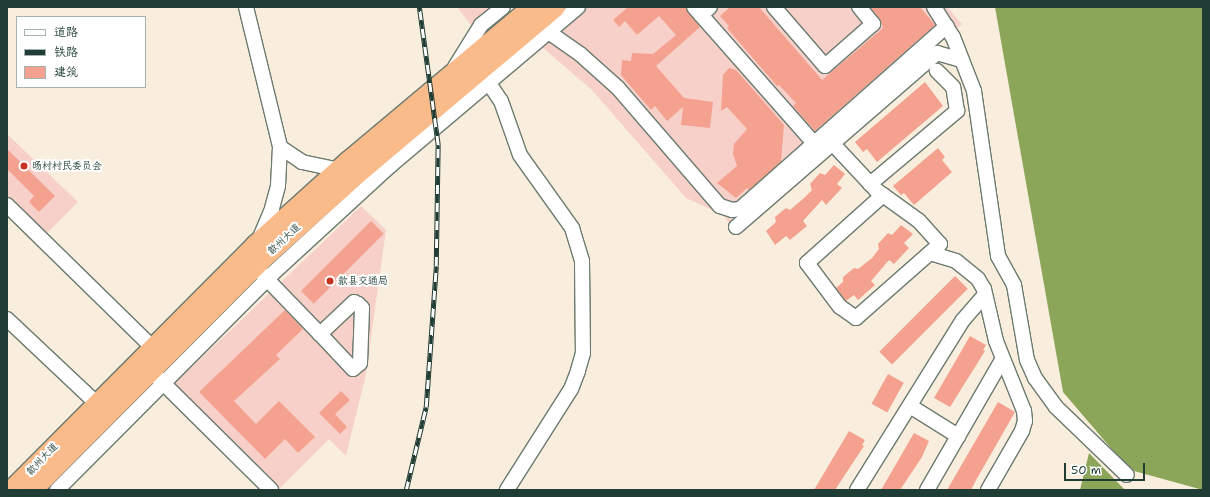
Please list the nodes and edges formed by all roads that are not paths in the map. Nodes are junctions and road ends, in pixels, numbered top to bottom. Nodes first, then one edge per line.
1 (246, 7) edge
2 (503, 7) edge
3 (533, 7) edge
4 (555, 7) edge
5 (578, 7) edge
6 (774, 7) edge
7 (859, 7) edge
8 (934, 7) edge
9 (702, 10) edge
10 (947, 26) junction
11 (550, 33) junction
12 (962, 60) junction
13 (937, 71) dead end
14 (449, 77) junction
15 (485, 77) junction
16 (814, 143) junction
17 (833, 144) junction
18 (280, 147) junction
19 (340, 170) junction
20 (870, 184) junction
21 (883, 195) junction
22 (7, 205) edge
23 (736, 227) dead end
24 (256, 245) junction
25 (930, 253) junction
26 (261, 273) junction
27 (985, 295) junction
28 (7, 319) edge
29 (320, 334) dead end
30 (152, 347) junction
31 (1002, 360) junction
32 (156, 376) junction
33 (96, 404) junction
34 (910, 406) junction
35 (958, 436) junction
36 (1127, 475) dead end
37 (12, 490) edge
38 (32, 490) edge
39 (57, 490) edge
40 (271, 490) edge
41 (507, 490) edge
42 (857, 490) edge
43 (927, 490) edge
44 (988, 490) edge

1 - 18 street
2 - 14 street
3 - 14 highway, 歙州大道
4 - 15 highway, 歙州大道
5 - 11 street
6 - 7 street
8 - 10 street
9 - 16 street
10 - 12 street
10 - 16 street
11 - 15 street
11 - 16 street
12 - 17 street
12 - 36 street
13 - 20 street
14 - 19 highway, 歙州大道
15 - 26 highway, 歙州大道
15 - 41 street
17 - 20 street
17 - 23 street
18 - 19 street
18 - 24 street
19 - 24 highway, 歙州大道
20 - 21 street
21 - 25 street
21 - 25 street
22 - 30 street
24 - 30 highway, 歙州大道
25 - 27 street
26 - 29 street
26 - 32 highway, 歙州大道
27 - 31 street
27 - 34 street
28 - 33 street
30 - 33 highway, 歙州大道
31 - 35 street
31 - 44 street
32 - 38 highway, 歙州大道
32 - 39 street
32 - 40 street
33 - 37 highway, 歙州大道
34 - 35 street
34 - 42 street
35 - 43 street

